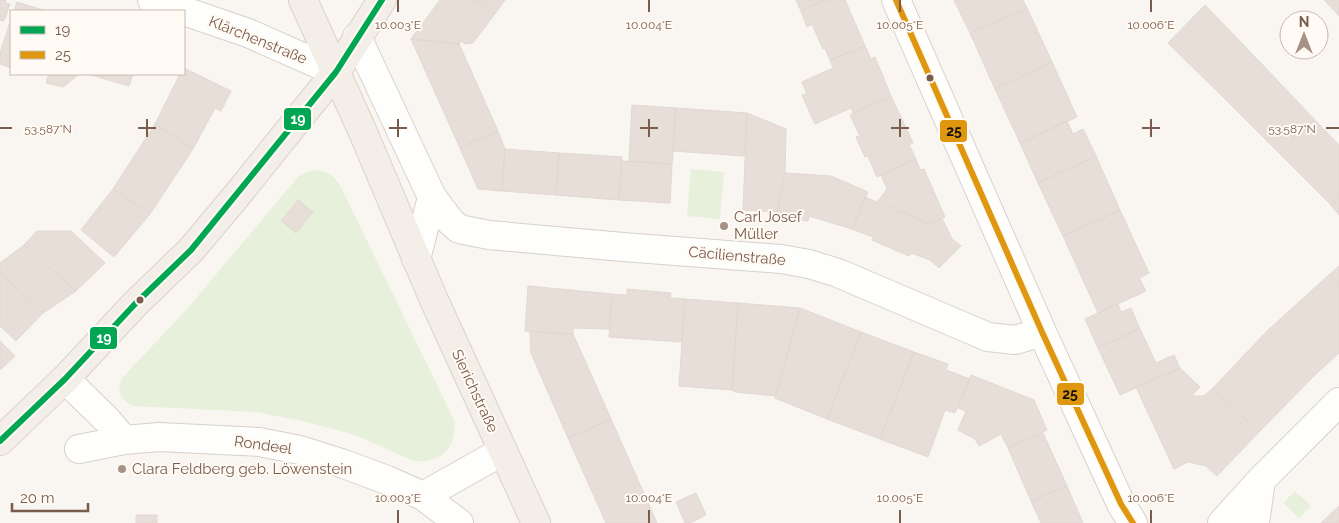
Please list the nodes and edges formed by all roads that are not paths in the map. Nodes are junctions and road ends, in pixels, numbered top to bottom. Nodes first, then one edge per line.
1 (152, 0) edge
2 (303, 0) edge
3 (382, 0) edge
4 (896, 0) edge
5 (181, 10) edge
6 (185, 11) edge
7 (357, 37) junction
8 (336, 72) junction
9 (432, 196) junction
10 (416, 259) junction
11 (1042, 332) junction
12 (65, 379) junction
13 (1339, 402) edge
14 (124, 440) junction
15 (0, 441) edge
16 (79, 449) dead end
17 (503, 451) junction
18 (1261, 480) junction
19 (423, 496) junction
20 (459, 523) edge
21 (536, 523) edge
22 (1133, 523) edge
23 (1222, 523) edge
24 (1255, 523) edge

1 - 5 street, Klärchenstraße
2 - 8 main road, Sierichstraße
3 - 7 main road
4 - 11 street
6 - 8 street, Klärchenstraße
7 - 8 main road
7 - 9 street
8 - 10 main road, Sierichstraße
8 - 12 main road
9 - 10 street
9 - 11 street, Cäcilienstraße
10 - 17 main road, Sierichstraße
11 - 22 street
12 - 14 street
12 - 15 main road
13 - 18 street
14 - 16 street, Rondeel
14 - 19 street, Rondeel
17 - 19 street
17 - 21 main road, Sierichstraße
18 - 23 street
18 - 24 street
19 - 20 street, Rondeel

